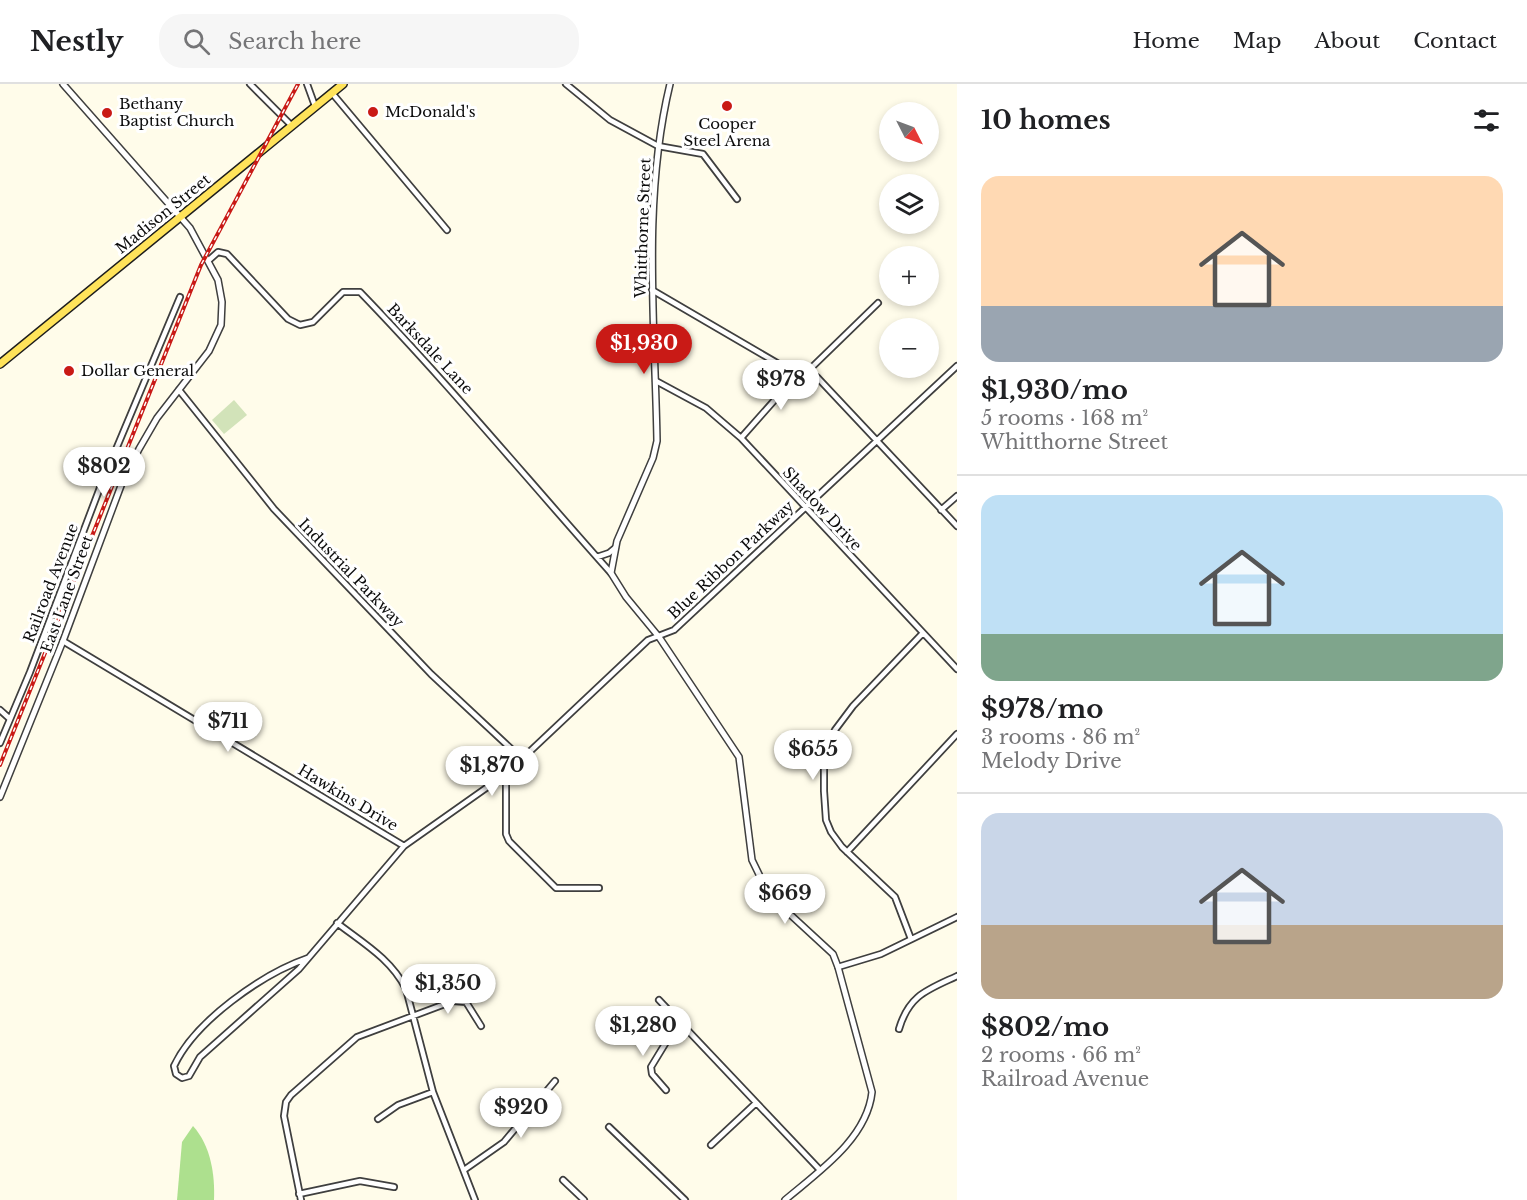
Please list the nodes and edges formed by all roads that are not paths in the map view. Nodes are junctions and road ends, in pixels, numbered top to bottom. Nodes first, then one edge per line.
1 (63, 84) edge
2 (250, 84) edge
3 (307, 84) edge
4 (343, 84) edge
5 (566, 84) edge
6 (670, 84) edge
7 (332, 93) junction
8 (315, 106) junction
9 (292, 126) junction
10 (658, 146) junction
11 (737, 199) dead end
12 (182, 216) junction
13 (447, 230) dead end
14 (209, 260) junction
15 (652, 290) junction
16 (180, 297) dead end
17 (878, 303) dead end
18 (0, 364) edge
19 (957, 366) edge
20 (798, 370) junction
21 (808, 371) junction
22 (656, 381) junction
23 (179, 390) junction
24 (741, 438) junction
25 (877, 441) junction
26 (957, 496) edge
27 (805, 508) junction
28 (941, 510) junction
29 (957, 526) edge
30 (615, 548) junction
31 (597, 557) junction
32 (611, 573) junction
33 (922, 633) junction
34 (659, 637) junction
35 (63, 641) junction
36 (957, 669) edge
37 (0, 710) edge
38 (10, 718) junction
39 (957, 734) edge
40 (0, 743) edge
41 (521, 758) junction
42 (506, 774) junction
43 (0, 797) edge
44 (404, 846) junction
45 (847, 852) junction
46 (599, 888) dead end
47 (957, 917) edge
48 (338, 923) junction
49 (911, 939) junction
50 (308, 958) junction
51 (838, 967) junction
52 (957, 976) edge
53 (659, 1000) dead end
54 (412, 1016) junction
55 (679, 1021) junction
56 (481, 1026) dead end
57 (899, 1029) dead end
58 (555, 1081) dead end
59 (666, 1090) dead end
60 (433, 1092) junction
61 (756, 1103) junction
62 (378, 1119) dead end
63 (609, 1127) dead end
64 (711, 1145) dead end
65 (464, 1170) junction
66 (820, 1170) junction
67 (563, 1180) dead end
68 (393, 1187) dead end
69 (299, 1194) junction
70 (301, 1200) edge
71 (475, 1200) edge
72 (584, 1200) edge
73 (685, 1200) edge
74 (785, 1200) edge

1 - 12 street, East Lane Street
2 - 9 street
3 - 8 street
4 - 7 main road, Madison Street
5 - 10 street
6 - 10 street, Whitthorne Street
7 - 8 main road, Madison Street
7 - 13 street
8 - 9 main road, Madison Street
9 - 12 main road, Madison Street
10 - 11 street
10 - 15 street, Whitthorne Street
12 - 14 street, East Lane Street
12 - 18 main road, Madison Street
14 - 23 street, East Lane Street
14 - 31 street, Barksdale Lane
15 - 20 street
15 - 22 street, Whitthorne Street
16 - 38 street, Railroad Avenue
17 - 21 street
19 - 25 street, Blue Ribbon Parkway
20 - 21 street
20 - 24 street
21 - 25 street
22 - 24 street, Shadow Drive
22 - 30 street, Whitthorne Street
23 - 35 street, East Lane Street
23 - 41 street, Industrial Parkway
24 - 27 street, Shadow Drive
25 - 27 street, Blue Ribbon Parkway
25 - 28 street
26 - 28 street
27 - 33 street, Shadow Drive
27 - 34 street, Blue Ribbon Parkway
28 - 29 street
30 - 31 street
30 - 32 street, Whitthorne Street
31 - 32 street, Barksdale Lane
32 - 34 street
33 - 36 street, Shadow Drive
33 - 45 street
34 - 41 street, Blue Ribbon Parkway
34 - 51 street
35 - 43 street, East Lane Street
35 - 44 street, Hawkins Drive
37 - 38 street
38 - 40 street, Railroad Avenue
39 - 45 street
41 - 42 street, Blue Ribbon Parkway
42 - 44 street, Blue Ribbon Parkway
42 - 46 street
44 - 48 street, Blue Ribbon Parkway
45 - 49 street
47 - 49 street
48 - 50 street, Blue Ribbon Parkway
48 - 54 street
49 - 51 street
50 - 50 street, Blue Ribbon Parkway
51 - 66 street
52 - 57 street
53 - 55 street
54 - 56 street
54 - 60 street
54 - 69 street
55 - 59 street
55 - 61 street
58 - 65 street
60 - 62 street
60 - 65 street
61 - 64 street
61 - 66 street
63 - 73 street
65 - 71 street
66 - 74 street
67 - 72 street
68 - 69 street
69 - 70 street

